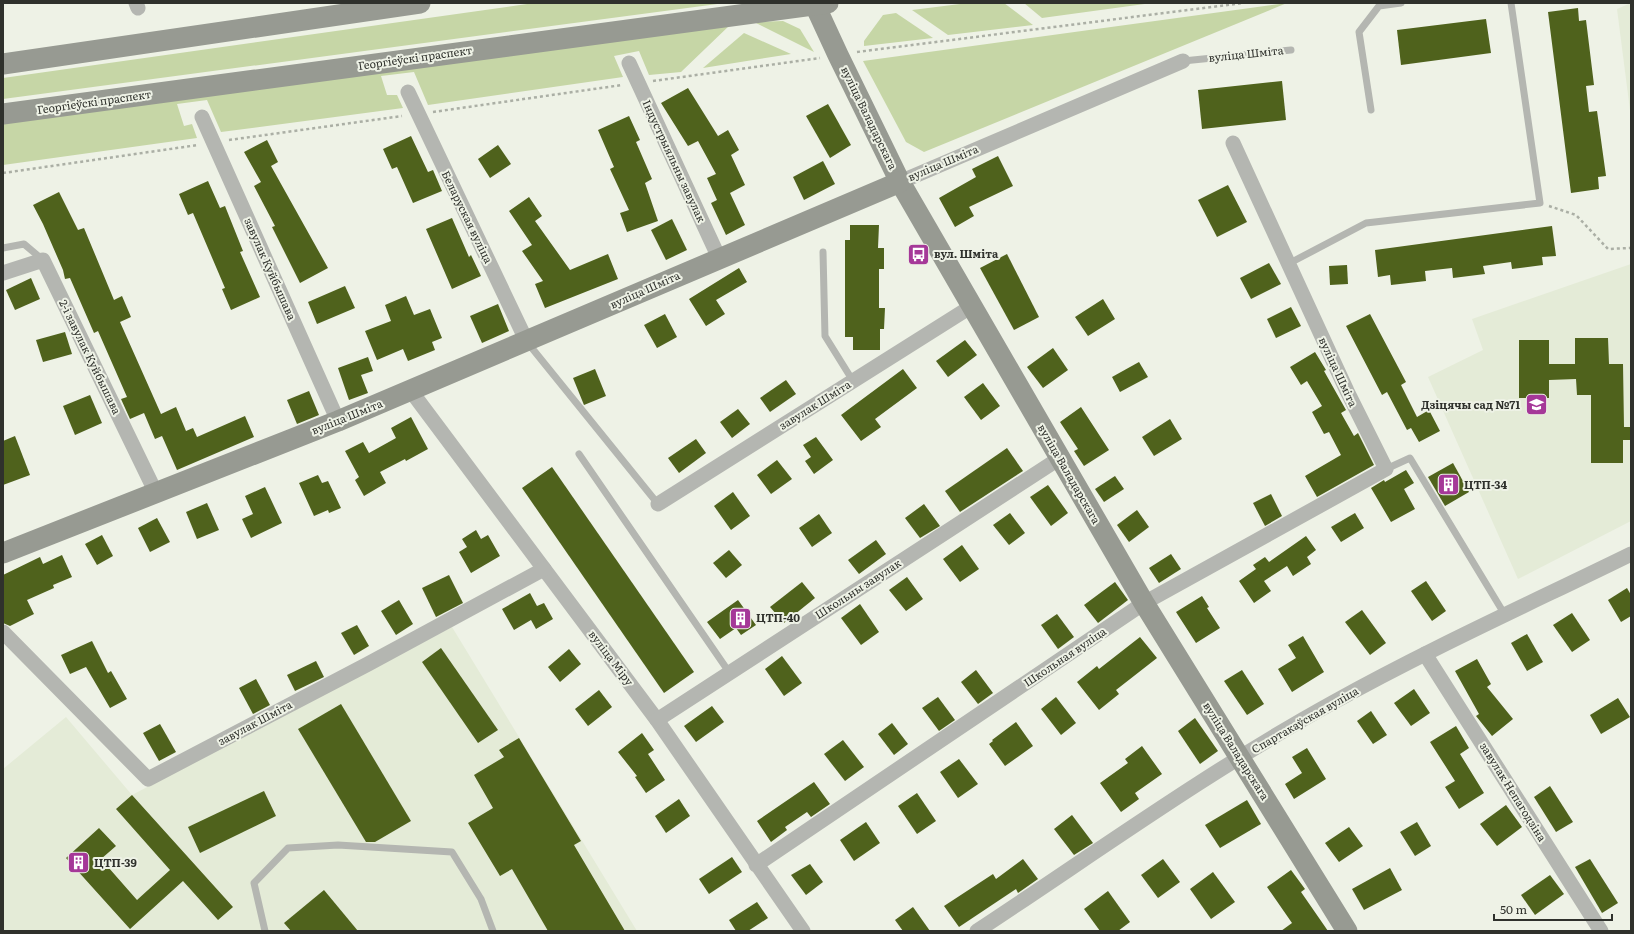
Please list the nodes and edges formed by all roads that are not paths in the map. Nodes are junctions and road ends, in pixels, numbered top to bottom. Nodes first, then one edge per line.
1 (420, 3) edge
2 (1401, 3) edge
3 (1511, 3) edge
4 (819, 4) edge
5 (1292, 50) dead end
6 (1183, 60) joint
7 (629, 63) dead end
8 (3, 64) edge
9 (408, 92) dead end
10 (1371, 110) dead end
11 (3, 114) edge
12 (202, 117) dead end
13 (1233, 143) dead end
14 (900, 182) junction
15 (3, 248) edge
16 (823, 252) dead end
17 (719, 258) junction
18 (43, 260) junction
19 (1288, 264) junction
20 (3, 273) edge
21 (972, 306) junction
22 (527, 342) junction
23 (853, 381) junction
24 (411, 391) junction
25 (338, 421) junction
26 (579, 454) dead end
27 (1060, 458) junction
28 (1386, 469) junction
29 (155, 491) junction
30 (658, 504) joint
31 (3, 552) edge
32 (1631, 554) edge
33 (544, 569) junction
34 (1144, 603) junction
35 (1505, 615) junction
36 (3, 632) edge
37 (1425, 654) junction
38 (729, 672) junction
39 (657, 720) junction
40 (1240, 757) junction
41 (756, 865) junction
42 (266, 931) edge
43 (494, 931) edge
44 (803, 931) edge
45 (977, 931) edge
46 (1346, 931) edge
47 (1601, 931) edge

1 - 8 main road
2 - 10 lane
3 - 19 lane
4 - 11 main road, Георгіеўскі праспект
4 - 14 main road, вуліца Валадарскага
5 - 6 lane, вуліца Шміта
6 - 14 street, вуліца Шміта
7 - 17 street, Індустрыяльны завулак
9 - 22 street, Беларуская вуліца
12 - 25 street, завулак Куйбышава
13 - 19 street, вуліца Шміта
14 - 17 main road, вуліца Шміта
14 - 21 main road, вуліца Валадарскага
15 - 18 lane
16 - 23 lane
17 - 22 main road, вуліца Шміта
18 - 20 street
18 - 29 street, 2-і завулак Куйбышава
19 - 28 street, вуліца Шміта
21 - 23 street, завулак Шміта
21 - 27 main road, вуліца Валадарскага
22 - 24 main road, вуліца Шміта
22 - 30 lane
23 - 30 street, завулак Шміта
24 - 25 main road, вуліца Шміта
24 - 33 street, вуліца Міру
25 - 29 main road, вуліца Шміта
26 - 38 lane
27 - 34 main road, вуліца Валадарскага
27 - 38 street, Школьны завулак
28 - 34 street, Школьная вуліца
28 - 35 lane
29 - 31 main road, вуліца Шміта
32 - 35 street, Спартакаўская вуліца
33 - 36 street, завулак Шміта
33 - 39 street, вуліца Міру
34 - 40 main road, вуліца Валадарскага
34 - 41 street, Школьная вуліца
35 - 37 street, Спартакаўская вуліца
37 - 40 street, Спартакаўская вуліца
37 - 47 street, завулак Непагодзіна
38 - 39 street, Школьны завулак
39 - 41 street, вуліца Міру
40 - 45 street, Спартакаўская вуліца
40 - 46 main road, вуліца Валадарскага
41 - 44 street, вуліца Міру
42 - 43 lane

